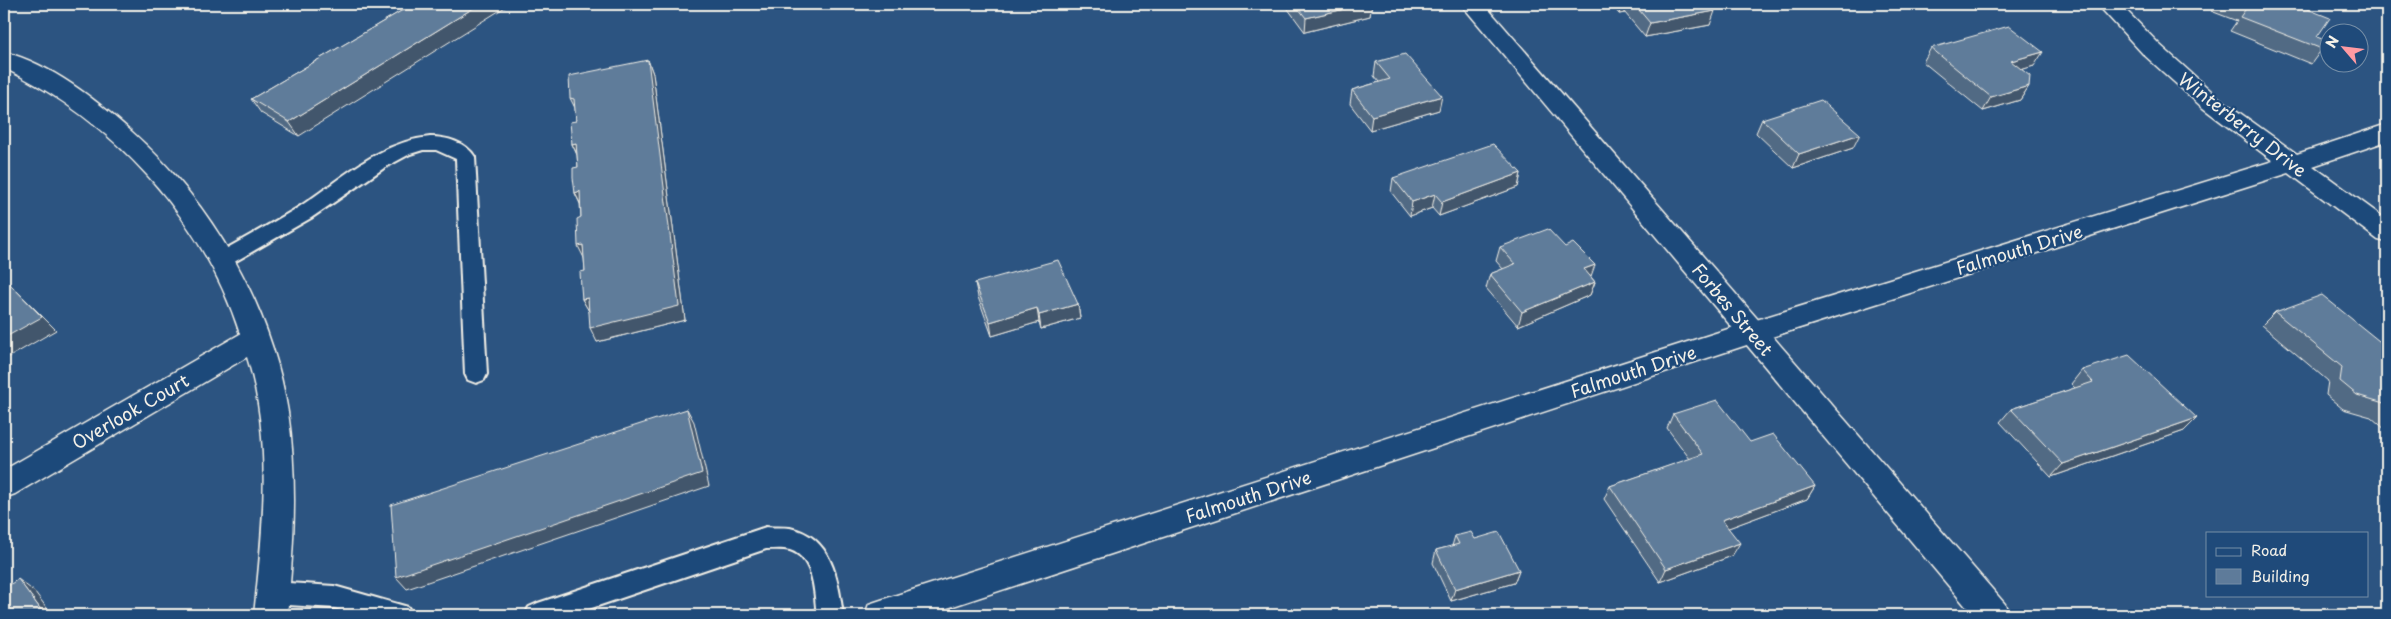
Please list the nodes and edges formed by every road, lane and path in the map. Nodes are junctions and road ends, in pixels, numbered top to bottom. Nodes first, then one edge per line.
1 (1472, 4) edge
2 (2108, 4) edge
3 (4, 59) edge
4 (2387, 132) edge
5 (2291, 164) junction
6 (2387, 233) edge
7 (222, 260) junction
8 (1753, 332) junction
9 (256, 338) junction
10 (476, 374) dead end
11 (4, 485) edge
12 (272, 604) edge
13 (399, 615) edge
14 (538, 615) edge
15 (830, 615) edge
16 (881, 615) edge
17 (1993, 615) edge

1 - 8 street, Forbes Street
2 - 5 street, Winterberry Drive
3 - 7 street
4 - 5 street, Falmouth Drive
5 - 6 street, Winterberry Drive
5 - 8 street, Falmouth Drive
7 - 9 street
7 - 10 lane
8 - 16 street, Falmouth Drive
8 - 17 street, Forbes Street
9 - 11 street, Overlook Court
9 - 12 street
12 - 13 lane
14 - 15 lane

